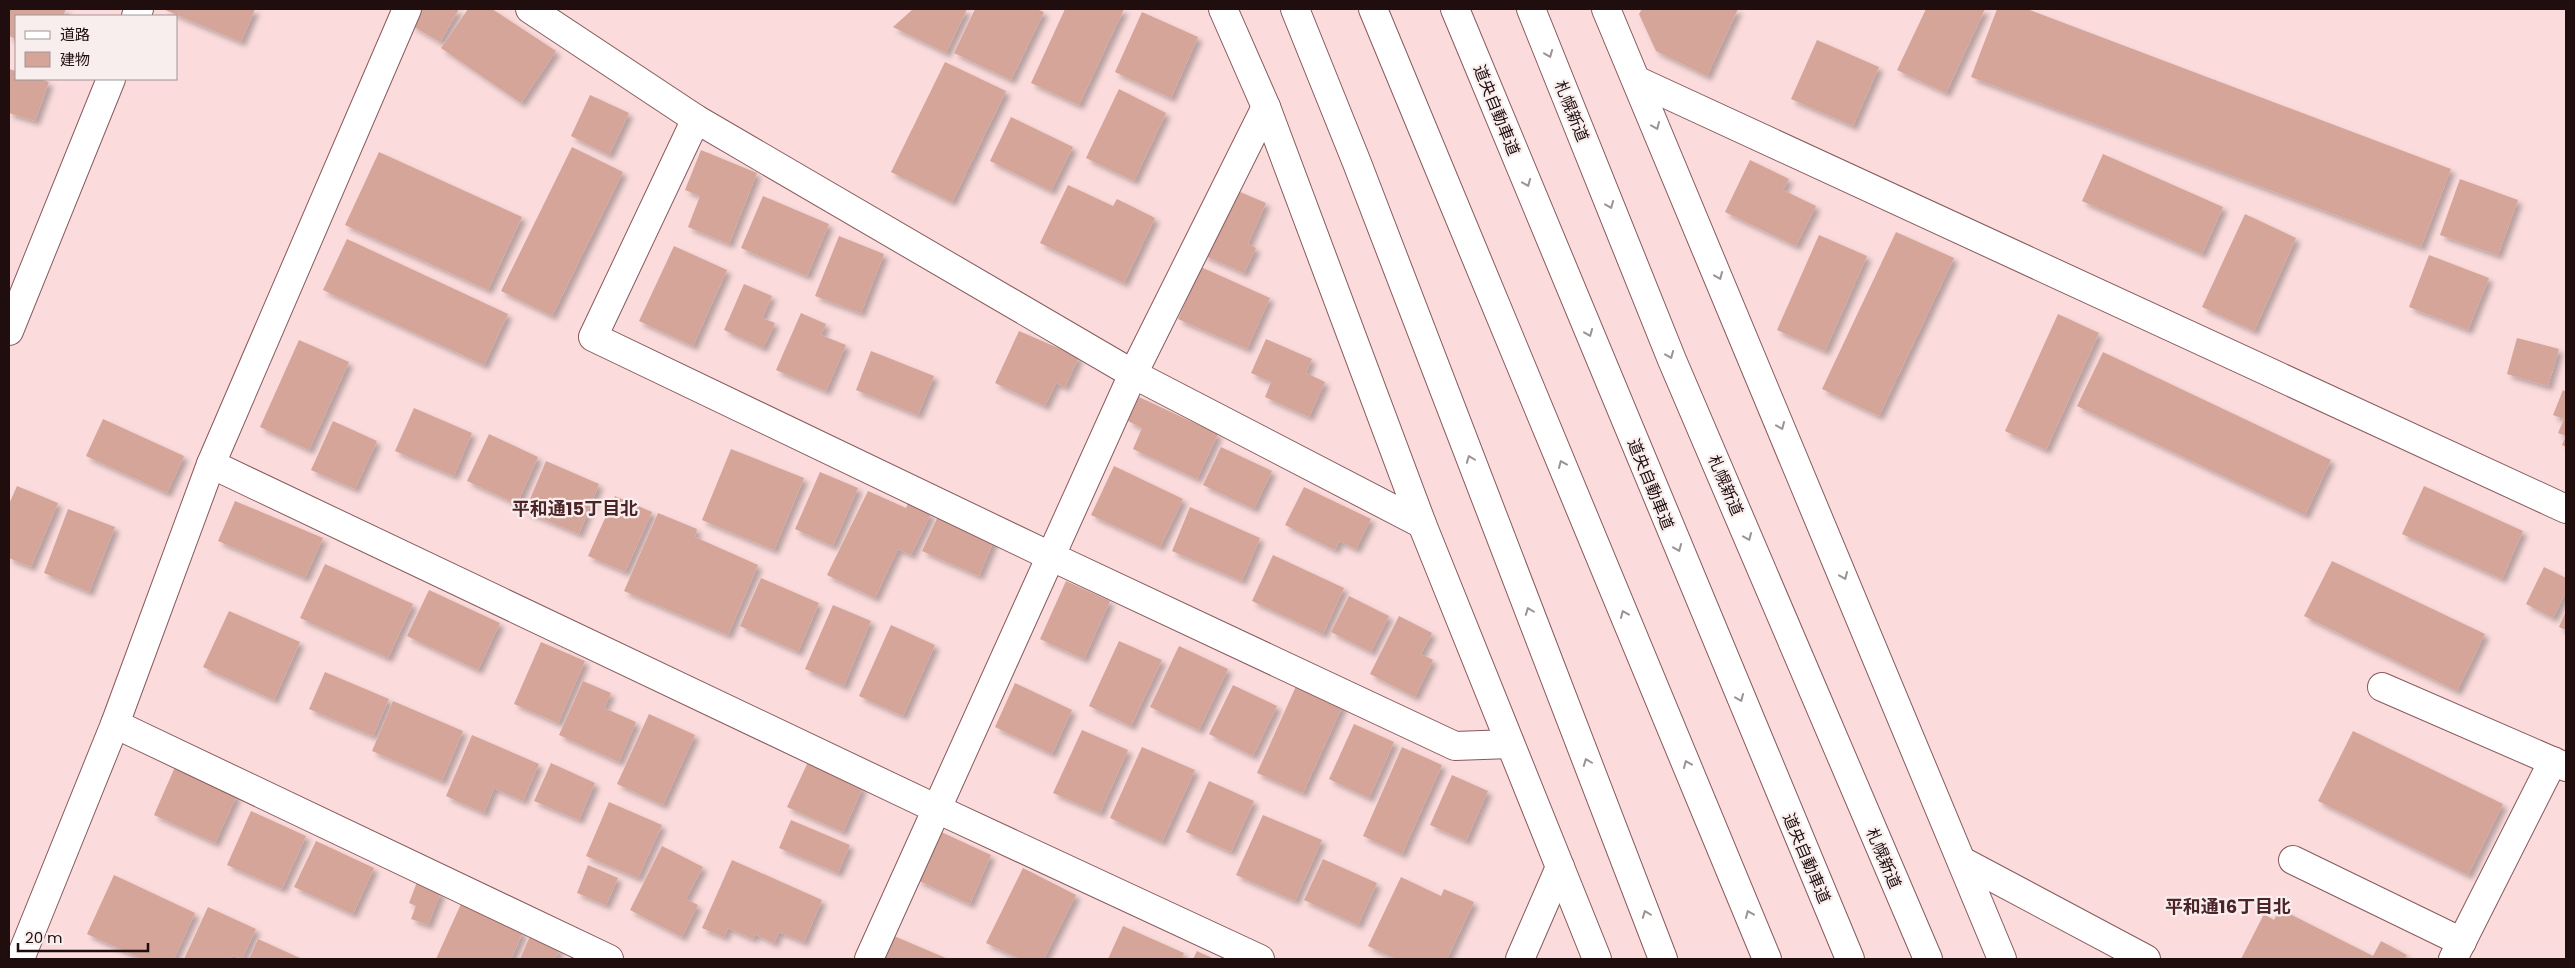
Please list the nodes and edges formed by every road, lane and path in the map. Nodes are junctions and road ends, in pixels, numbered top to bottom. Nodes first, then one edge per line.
1 (407, 9) edge
2 (530, 9) edge
3 (1224, 9) edge
4 (1295, 9) edge
5 (1373, 9) edge
6 (1455, 9) edge
7 (1531, 9) edge
8 (1606, 9) edge
9 (111, 80) edge
10 (1638, 81) junction
11 (1266, 107) junction
12 (696, 119) junction
13 (9, 331) edge
14 (1133, 374) junction
15 (211, 464) junction
16 (2566, 509) edge
17 (1422, 524) junction
18 (1050, 556) junction
19 (2382, 687) dead end
20 (115, 724) junction
21 (1510, 744) junction
22 (2560, 764) edge
23 (937, 809) junction
24 (2293, 860) dead end
25 (1962, 861) junction
26 (1560, 867) junction
27 (2458, 951) edge
28 (20, 959) edge
29 (609, 959) edge
30 (869, 959) edge
31 (1260, 959) edge
32 (1520, 959) edge
33 (1597, 959) edge
34 (1663, 959) edge
35 (1767, 959) edge
36 (1850, 959) edge
37 (1928, 959) edge
38 (2002, 959) edge
39 (2146, 959) edge

1 - 15 main road
2 - 12 main road
3 - 11 main road
34 -> 4 main road
35 -> 5 main road
6 -> 36 main road, 道央自動車道
7 -> 37 main road, 札幌新道
8 - 10 main road
9 - 13 main road
10 - 16 main road
10 -> 25 main road
11 - 14 main road
11 - 17 main road
12 - 14 main road
12 - 18 main road
14 - 17 main road
14 - 18 main road
15 - 20 main road
15 - 23 main road
17 - 21 main road
18 - 21 main road
18 - 23 main road
19 - 22 main road
20 - 28 main road
20 - 29 main road
21 - 26 main road
22 - 27 main road
23 - 30 main road
23 - 31 main road
24 - 27 main road
25 - 38 main road
25 - 39 main road
26 - 32 main road
26 - 33 main road

